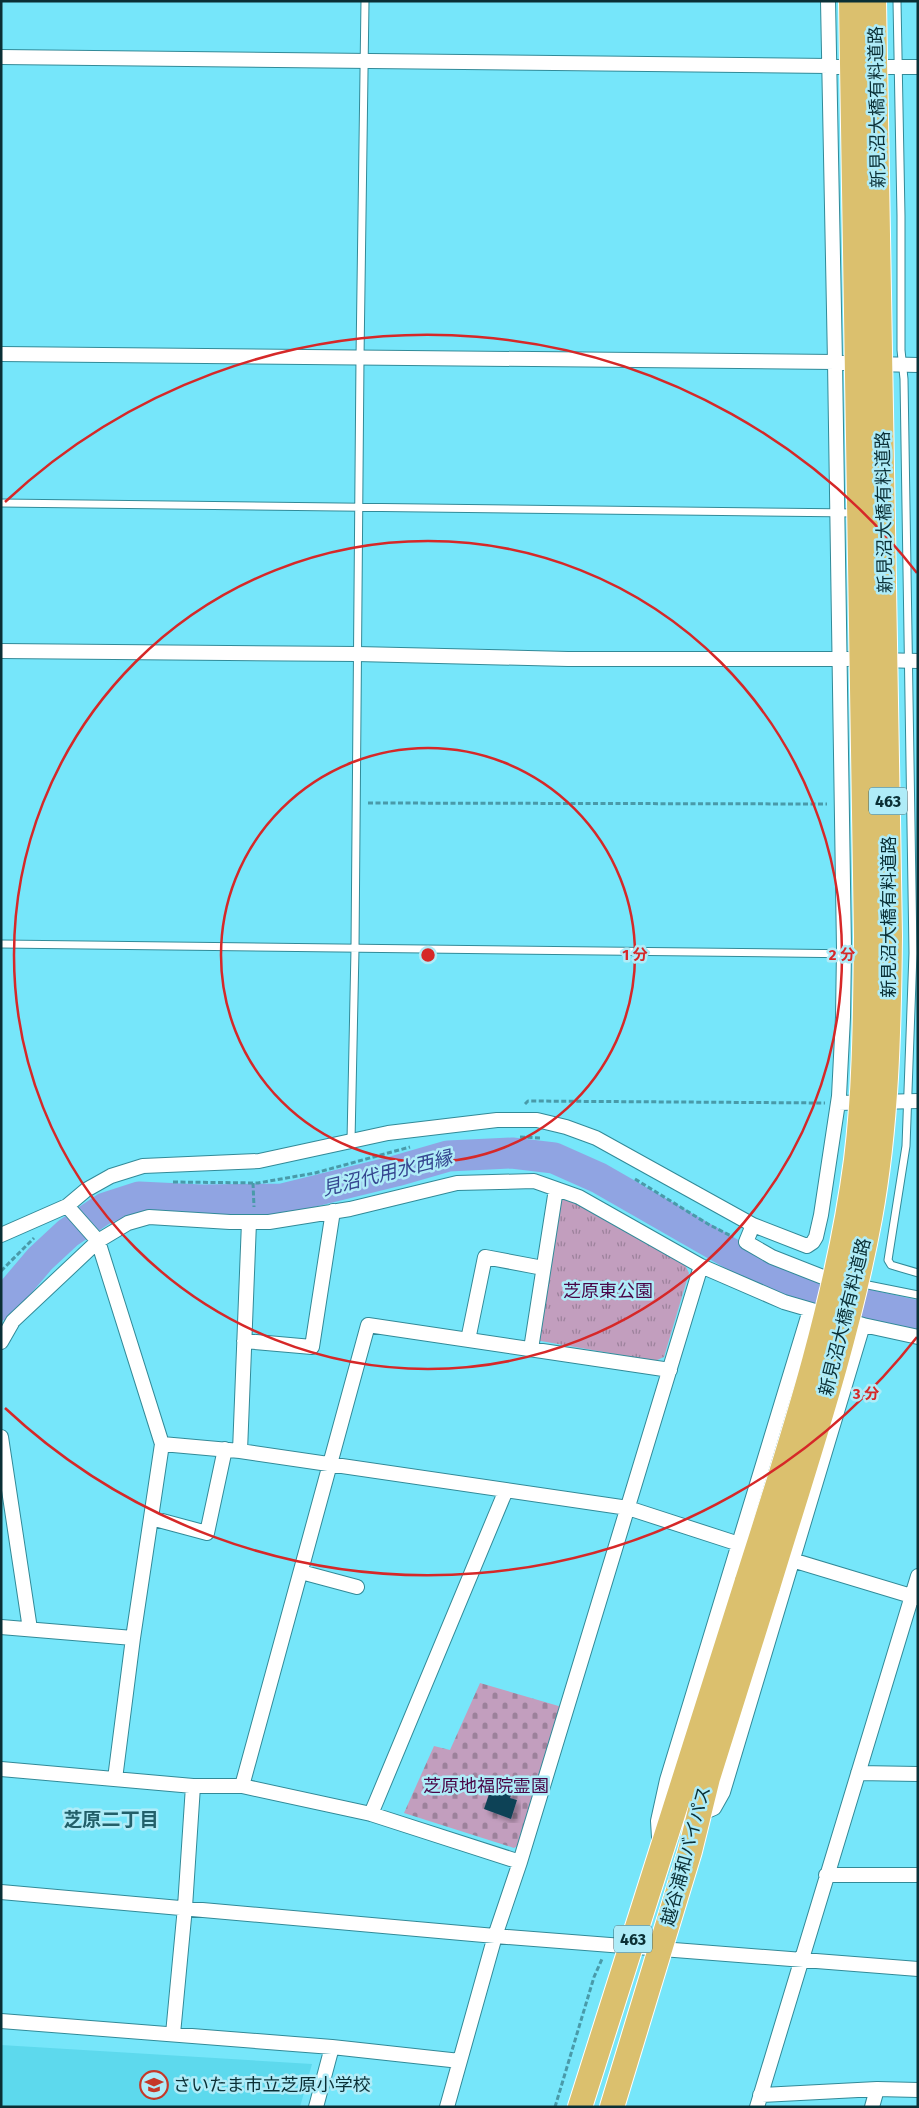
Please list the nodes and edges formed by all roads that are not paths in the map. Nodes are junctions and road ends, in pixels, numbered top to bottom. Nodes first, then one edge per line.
1 (365, 1) edge
2 (828, 1) edge
3 (851, 1) edge
4 (874, 1) edge
5 (897, 1) edge
6 (1, 57) edge
7 (364, 62) junction
8 (830, 66) junction
9 (898, 67) junction
10 (918, 67) edge
11 (1, 354) edge
12 (360, 358) junction
13 (835, 362) junction
14 (903, 365) junction
15 (918, 365) edge
16 (1, 503) edge
17 (358, 507) junction
18 (838, 513) junction
19 (867, 513) dead end
20 (877, 513) dead end
21 (886, 513) dead end
22 (896, 513) dead end
23 (906, 513) junction
24 (1, 651) edge
25 (357, 654) junction
26 (839, 658) junction
27 (912, 660) edge
28 (1, 944) edge
29 (355, 949) junction
30 (884, 953) dead end
31 (893, 953) dead end
32 (903, 953) dead end
33 (915, 953) edge
34 (844, 954) junction
35 (874, 954) dead end
36 (913, 1101) edge
37 (838, 1103) junction
38 (351, 1140) junction
39 (556, 1189) junction
40 (71, 1210) junction
41 (334, 1211) junction
42 (252, 1216) junction
43 (753, 1224) junction
44 (1, 1235) edge
45 (98, 1241) junction
46 (701, 1266) junction
47 (543, 1268) junction
48 (918, 1273) edge
49 (918, 1295) edge
50 (816, 1312) junction
51 (858, 1324) junction
52 (918, 1337) edge
53 (468, 1340) junction
54 (244, 1341) junction
55 (1, 1342) edge
56 (530, 1349) junction
57 (670, 1370) junction
58 (1, 1437) edge
59 (162, 1444) junction
60 (225, 1450) junction
61 (240, 1451) junction
62 (331, 1464) junction
63 (506, 1490) junction
64 (628, 1508) junction
65 (151, 1518) junction
66 (739, 1544) junction
67 (791, 1560) junction
68 (301, 1572) junction
69 (918, 1576) edge
70 (758, 1584) junction
71 (356, 1587) dead end
72 (915, 1597) edge
73 (1, 1627) edge
74 (30, 1629) junction
75 (133, 1638) junction
76 (1, 1769) edge
77 (858, 1773) junction
78 (698, 1774) junction
79 (918, 1774) edge
80 (115, 1779) junction
81 (193, 1786) junction
82 (242, 1786) junction
83 (371, 1814) junction
84 (698, 1815) junction
85 (660, 1853) junction
86 (520, 1862) junction
87 (826, 1875) junction
88 (918, 1875) edge
89 (1, 1892) edge
90 (185, 1907) junction
91 (495, 1936) junction
92 (630, 1946) junction
93 (661, 1948) junction
94 (801, 1960) junction
95 (918, 1969) edge
96 (1, 2021) edge
97 (172, 2034) junction
98 (332, 2047) junction
99 (460, 2060) junction
100 (876, 2089) junction
101 (918, 2090) edge
102 (758, 2101) edge
103 (316, 2107) edge
104 (447, 2107) edge
105 (580, 2107) edge
106 (612, 2107) edge
107 (872, 2107) edge

1 - 7 lane
2 - 8 street
3 - 70 highway, 新見沼大橋有料道路 / 463, bridge
4 - 70 highway, 新見沼大橋有料道路 / 463, bridge
5 - 9 lane
6 - 7 street
7 - 8 street
7 - 12 lane
8 - 9 street
8 - 13 street
9 - 10 street
9 - 14 lane
11 - 12 street
12 - 13 street
12 - 17 lane
13 - 14 street
13 - 18 street
14 - 15 street
14 - 23 lane
16 - 17 lane
17 - 18 lane
17 - 25 lane
18 - 19 lane
18 - 26 street
20 - 21 lane
22 - 23 lane
23 - 27 lane
24 - 25 street
25 - 26 street
25 - 29 lane
26 - 27 street
26 - 34 street
27 - 33 lane
28 - 29 lane
29 - 34 lane
29 - 38 lane
30 - 31 lane
32 - 33 lane
33 - 36 lane
34 - 35 lane
34 - 37 street
36 - 37 street
36 - 48 lane
37 - 43 street
38 - 40 street
38 - 43 street
39 - 41 street
39 - 46 street
39 - 47 street
40 - 44 street
40 - 45 street
41 - 42 street
41 - 54 street
42 - 45 street
42 - 54 street
43 - 50 street
45 - 55 street
45 - 59 street
46 - 50 street
46 - 57 street
47 - 53 street
47 - 56 street
49 - 51 lane
50 - 51 street
50 - 66 street
51 - 52 street
51 - 67 street
53 - 56 street
53 - 62 street
54 - 61 street
56 - 57 street
57 - 64 street
58 - 74 street
59 - 60 street
59 - 65 street
60 - 61 street
60 - 65 street
61 - 62 street
62 - 63 street
62 - 68 street
63 - 64 street
63 - 83 street
64 - 66 street
64 - 86 street
65 - 75 street
66 - 67 street
66 - 85 street
67 - 72 street
67 - 84 street
68 - 71 street
68 - 82 street
69 - 72 street
70 - 78 highway, 新見沼大橋有料道路 / 463
72 - 77 street
73 - 74 street
74 - 75 street
75 - 80 street
76 - 80 street
77 - 79 street
77 - 87 street
78 - 84 highway, 越谷浦和バイパス / 463
78 - 85 highway, 越谷浦和バイパス / 463
80 - 81 street
81 - 82 street
81 - 90 street
82 - 83 street
83 - 86 street
84 - 93 highway, 越谷浦和バイパス / 463
85 - 92 highway, 越谷浦和バイパス / 463
86 - 91 street
87 - 88 street
87 - 94 street
89 - 90 street
90 - 91 street
90 - 97 street
91 - 92 street
91 - 99 street
92 - 93 street
92 - 105 highway, 越谷浦和バイパス / 463
93 - 94 street
93 - 106 highway, 越谷浦和バイパス / 463
94 - 95 street
94 - 102 street
96 - 97 street
97 - 98 street
98 - 99 street
98 - 103 street
99 - 104 street
100 - 101 street
100 - 102 street
100 - 107 street

